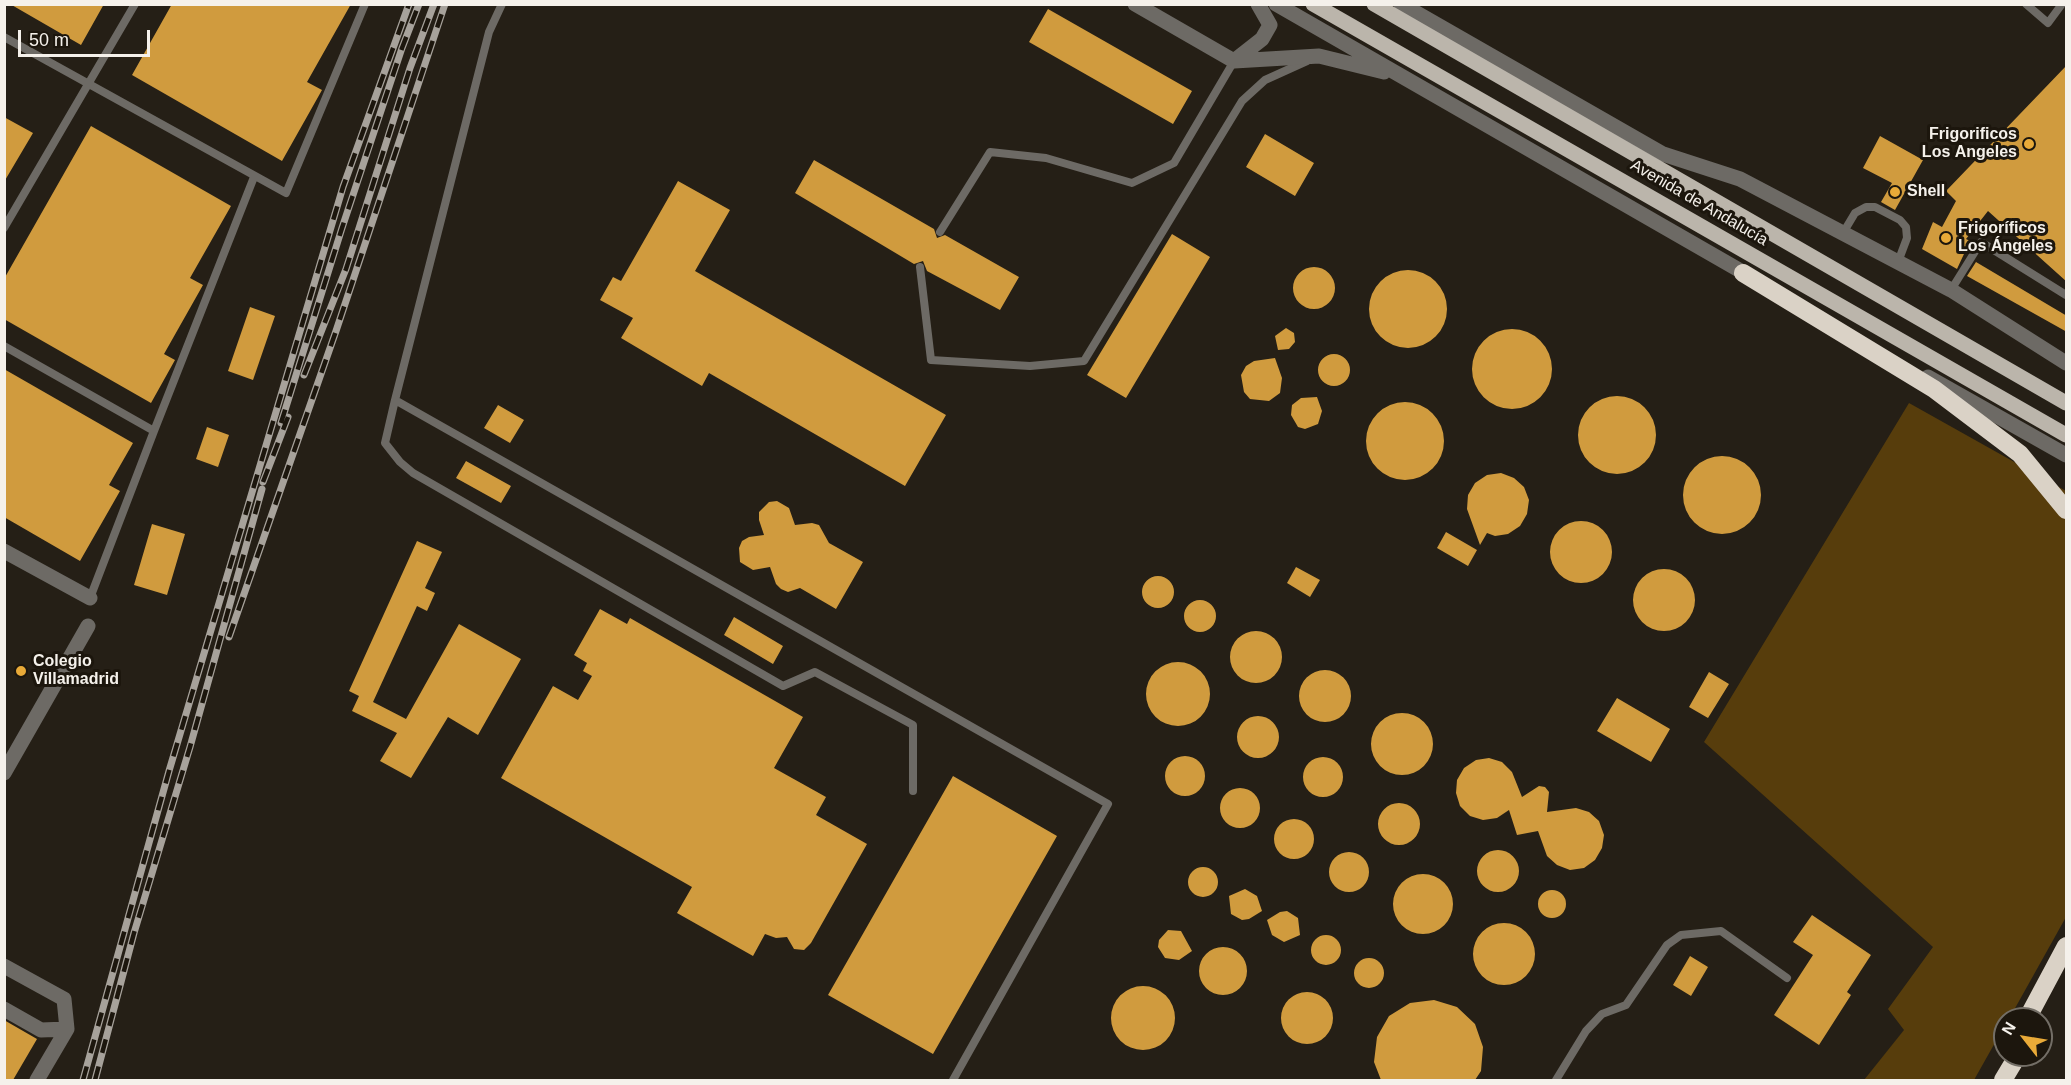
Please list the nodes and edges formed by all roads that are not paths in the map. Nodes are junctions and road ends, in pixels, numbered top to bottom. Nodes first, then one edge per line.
1 (135, 4) edge
2 (365, 4) edge
3 (502, 4) edge
4 (1135, 4) edge
5 (1258, 4) edge
6 (1276, 4) edge
7 (1313, 4) edge
8 (1374, 4) edge
9 (1400, 4) edge
10 (2026, 4) edge
11 (2062, 4) edge
12 (4, 37) edge
13 (1455, 50) junction
14 (1319, 56) junction
15 (1234, 62) junction
16 (1404, 77) junction
17 (89, 83) junction
18 (1589, 127) junction
19 (1663, 154) junction
20 (254, 177) junction
21 (4, 228) edge
22 (940, 232) dead end
23 (1843, 233) junction
24 (1898, 262) junction
25 (920, 267) dead end
26 (1743, 273) junction
27 (1951, 290) junction
28 (2067, 295) edge
29 (4, 346) edge
30 (2067, 363) edge
31 (395, 400) junction
32 (2067, 403) edge
33 (154, 431) junction
34 (2067, 435) edge
35 (2067, 455) edge
36 (2067, 510) edge
37 (4, 551) edge
38 (90, 598) joint
39 (88, 626) dead end
40 (4, 773) edge
41 (913, 790) dead end
42 (2067, 946) edge
43 (4, 966) edge
44 (2067, 971) edge
45 (1788, 978) dead end
46 (2034, 1007) edge
47 (2046, 1007) edge
48 (4, 1009) edge
49 (67, 1029) junction
50 (2011, 1067) edge
51 (37, 1080) edge
52 (953, 1080) edge
53 (1556, 1080) edge
54 (2003, 1080) edge

1 - 17 lane
2 - 20 lane
3 - 31 lane
4 - 15 street
5 - 15 street
6 - 16 street
7 - 34 main road, Avenida de Andalucía
8 - 13 main road, Avenida de Andalucía
9 - 13 street
9 - 19 street
10 - 11 lane
12 - 17 lane
13 - 18 main road, Avenida de Andalucía
14 - 15 street
14 - 16 street
14 - 25 lane
15 - 22 lane
16 - 26 street
17 - 20 lane
17 - 21 lane
18 - 19 street
18 - 32 main road, Avenida de Andalucía
19 - 23 street
20 - 33 lane
23 - 24 street
23 - 24 lane
24 - 27 street
26 - 35 street
26 - 36 highway
27 - 28 lane
27 - 30 street
29 - 33 lane
31 - 41 lane
31 - 52 lane
33 - 38 lane
37 - 38 street
39 - 40 street
42 - 46 highway
43 - 49 street
44 - 47 highway
45 - 53 lane
48 - 49 street
49 - 51 street
50 - 54 highway

